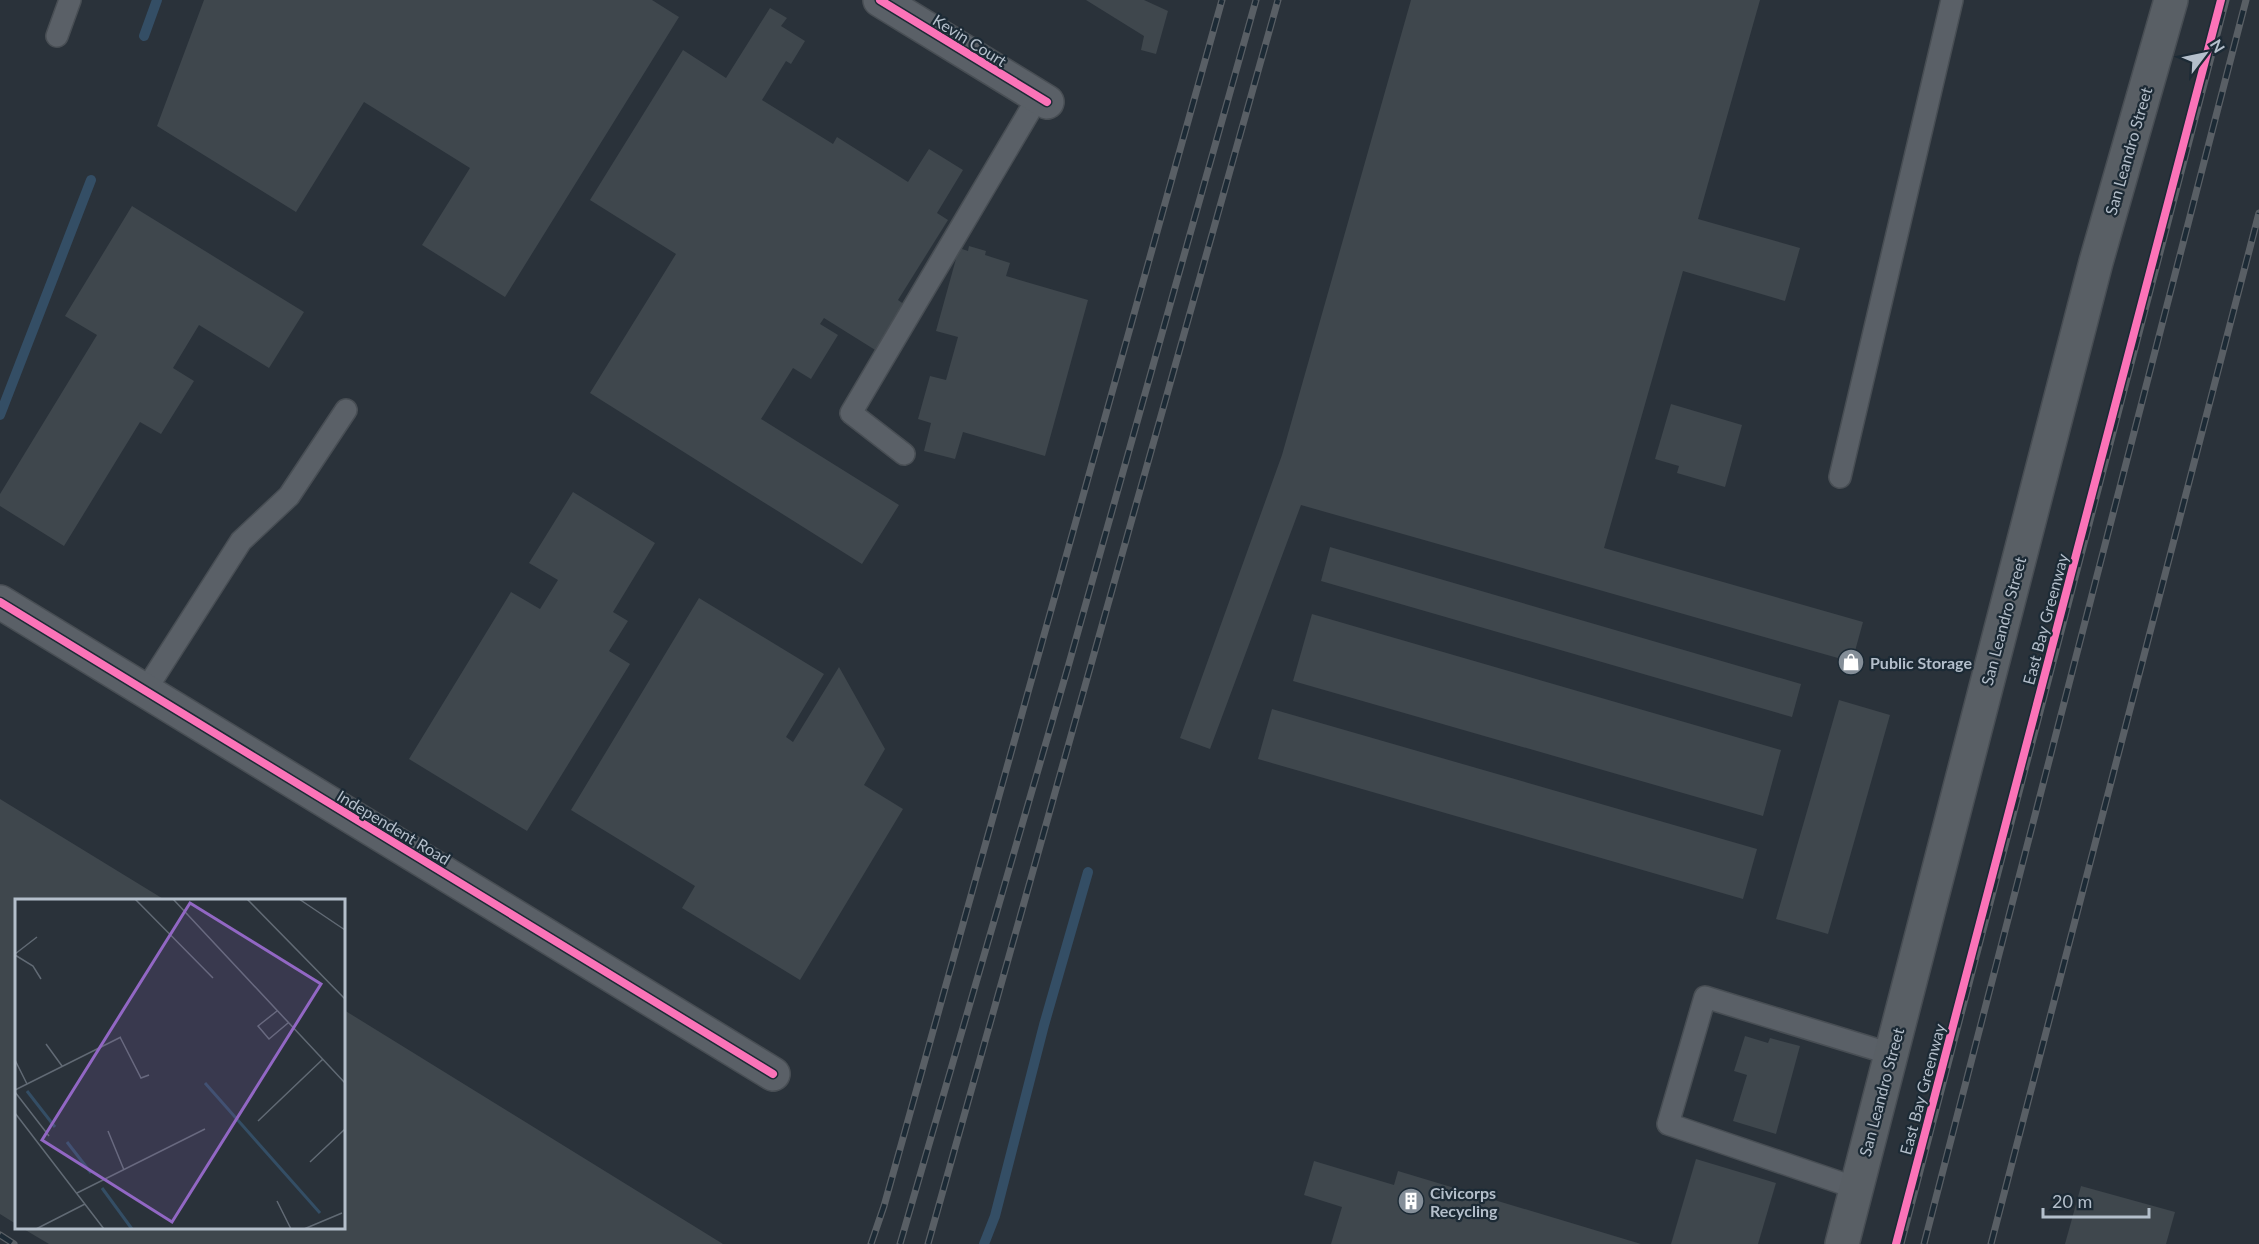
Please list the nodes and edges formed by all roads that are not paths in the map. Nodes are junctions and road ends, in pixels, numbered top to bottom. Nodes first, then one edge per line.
1 (70, 0) edge
2 (880, 0) edge
3 (1952, 0) edge
4 (2171, 0) edge
5 (57, 36) dead end
6 (1042, 100) joint
7 (346, 410) dead end
8 (904, 454) dead end
9 (1840, 477) dead end
10 (0, 602) edge
11 (145, 691) junction
12 (1891, 1054) junction
13 (773, 1074) dead end
14 (1856, 1188) junction
15 (1842, 1244) edge

1 - 5 lane
2 - 6 street, Kevin Court
3 - 9 lane
4 - 12 main road, San Leandro Street
6 - 8 lane
7 - 11 lane
10 - 11 street, Independent Road
11 - 13 street, Independent Road
12 - 14 main road, San Leandro Street
12 - 14 lane
14 - 15 main road, San Leandro Street

